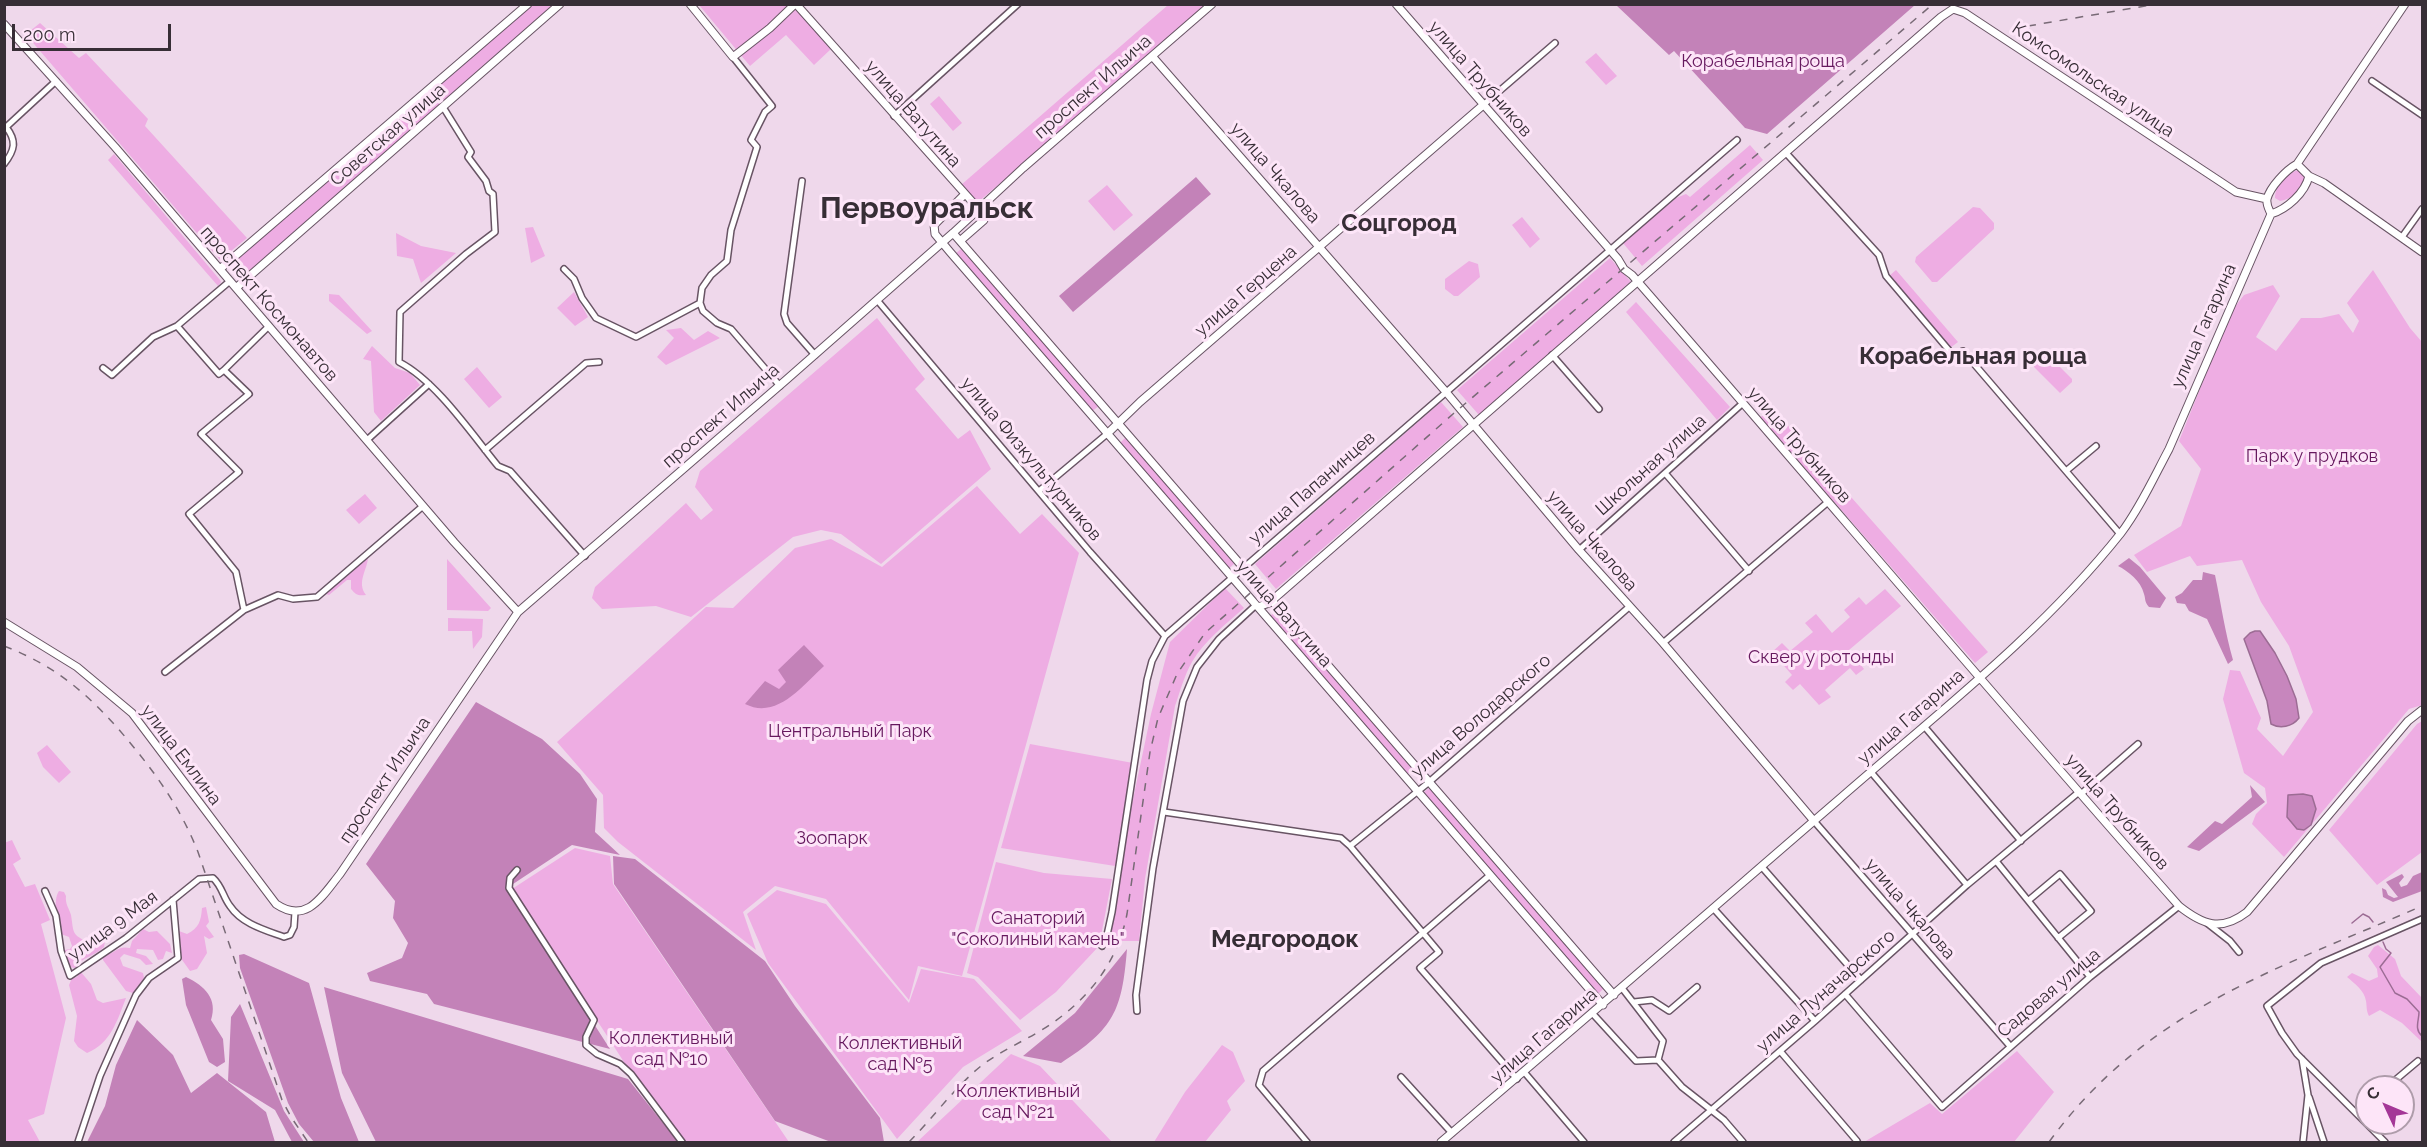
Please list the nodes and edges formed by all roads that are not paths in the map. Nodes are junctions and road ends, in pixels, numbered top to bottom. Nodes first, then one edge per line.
1 (528, 4) edge
2 (560, 4) edge
3 (690, 4) edge
4 (796, 4) edge
5 (1018, 4) edge
6 (1212, 4) edge
7 (1396, 4) edge
8 (2405, 4) edge
9 (4, 24) edge
10 (1555, 43) dead end
11 (1152, 56) junction
12 (733, 57) junction
13 (56, 81) junction
14 (2372, 81) dead end
15 (1482, 106) junction
16 (442, 107) junction
17 (2422, 115) edge
18 (894, 116) junction
19 (5, 128) edge
20 (1737, 140) dead end
21 (1785, 153) junction
22 (4, 164) edge
23 (2297, 164) junction
24 (2309, 176) junction
25 (802, 181) dead end
26 (964, 195) junction
27 (2267, 199) junction
28 (2422, 208) edge
29 (978, 209) junction
30 (2271, 214) junction
31 (954, 233) junction
32 (2402, 237) junction
33 (960, 241) junction
34 (943, 242) junction
35 (1320, 247) junction
36 (1609, 249) junction
37 (2422, 252) edge
38 (220, 269) junction
39 (564, 269) dead end
40 (230, 281) junction
41 (1637, 281) junction
42 (236, 288) junction
43 (877, 300) junction
44 (700, 303) junction
45 (177, 326) junction
46 (269, 327) junction
47 (814, 355) junction
48 (1552, 356) junction
49 (599, 362) dead end
50 (103, 368) dead end
51 (224, 369) junction
52 (429, 384) junction
53 (780, 386) junction
54 (1446, 392) junction
55 (1743, 403) junction
56 (1599, 409) dead end
57 (1118, 422) junction
58 (1474, 424) junction
59 (1107, 434) junction
60 (367, 440) junction
61 (2096, 446) dead end
62 (485, 450) junction
63 (2066, 471) junction
64 (1665, 473) junction
65 (1039, 491) junction
66 (1828, 502) junction
67 (423, 506) junction
68 (2120, 534) junction
69 (1579, 550) junction
70 (585, 556) junction
71 (1244, 568) junction
72 (1749, 571) junction
73 (1232, 578) junction
74 (1272, 600) junction
75 (1257, 606) junction
76 (1629, 607) junction
77 (243, 610) junction
78 (518, 612) junction
79 (4, 622) edge
80 (1165, 636) junction
81 (1663, 643) junction
82 (165, 672) dead end
83 (1980, 677) junction
84 (2422, 710) edge
85 (1923, 726) junction
86 (2138, 744) dead end
87 (1870, 772) junction
88 (1428, 783) junction
89 (1418, 791) junction
90 (2080, 793) junction
91 (1164, 812) junction
92 (1814, 820) junction
93 (2021, 841) junction
94 (1350, 846) junction
95 (1996, 861) junction
96 (1762, 867) junction
97 (517, 870) dead end
98 (1490, 875) junction
99 (1967, 885) junction
100 (45, 891) dead end
101 (173, 900) junction
102 (2029, 900) junction
103 (2179, 906) junction
104 (1714, 909) junction
105 (295, 912) junction
106 (2422, 919) edge
107 (2206, 923) junction
108 (1423, 934) junction
109 (1913, 935) junction
110 (2058, 938) junction
111 (1102, 946) dead end
112 (2239, 952) dead end
113 (2090, 977) junction
114 (1861, 980) junction
115 (1697, 987) dead end
116 (1622, 988) junction
117 (1845, 994) junction
118 (1614, 995) junction
119 (1634, 1002) junction
120 (1603, 1005) junction
121 (1137, 1011) dead end
122 (1593, 1014) junction
123 (1815, 1021) junction
124 (2010, 1046) junction
125 (1780, 1051) junction
126 (2302, 1059) junction
127 (1658, 1060) junction
128 (2418, 1061) dead end
129 (1525, 1073) junction
130 (2401, 1075) edge
131 (1401, 1077) dead end
132 (1517, 1079) junction
133 (2308, 1095) junction
134 (1712, 1110) junction
135 (2355, 1112) edge
136 (1448, 1139) edge
137 (1857, 1141) dead end
138 (78, 1143) edge
139 (681, 1143) edge
140 (1307, 1143) edge
141 (1584, 1143) edge
142 (1674, 1143) edge
143 (1743, 1143) edge
144 (2303, 1143) edge
145 (2324, 1143) edge

1 - 38 street, Советская улица
2 - 16 street, Советская улица
3 - 12 street
4 - 12 street, улица Ватутина
4 - 18 street, улица Ватутина
5 - 18 street
6 - 11 street, проспект Ильича
7 - 15 street, улица Трубников
8 - 23 street
9 - 13 street, проспект Космонавтов
10 - 15 street, улица Герцена
11 - 29 street, проспект Ильича
11 - 35 street, улица Чкалова
12 - 44 street
13 - 19 street
13 - 38 street, проспект Космонавтов
14 - 17 street
15 - 35 street, улица Герцена
15 - 36 street, улица Трубников
16 - 42 street, Советская улица
16 - 52 street
18 - 26 street, улица Ватутина
19 - 22 street
20 - 36 street, улица Папанинцев
21 - 27 street, Комсомольская улица
21 - 41 street, Комсомольская улица
21 - 63 street
23 - 24 street
23 - 27 street
24 - 30 street
24 - 32 street
25 - 47 street
26 - 29 street, улица Ватутина
26 - 34 street
27 - 30 street
28 - 32 street
29 - 31 street, проспект Ильича
29 - 33 street
30 - 68 street, улица Гагарина
31 - 33 street, улица Ватутина
31 - 34 street, проспект Ильича
32 - 37 street
33 - 34 street
33 - 57 street, улица Ватутина
34 - 43 street, проспект Ильича
34 - 59 street, улица Ватутина
35 - 54 street, улица Чкалова
35 - 57 street, улица Герцена
36 - 41 street, улица Трубников
36 - 54 street, улица Папанинцев
38 - 40 street, проспект Космонавтов
39 - 44 street
40 - 42 street, проспект Космонавтов
40 - 45 street
41 - 48 street
41 - 55 street, улица Трубников
42 - 46 street, проспект Космонавтов
43 - 47 street, проспект Ильича
43 - 65 street, улица Физкультурников
44 - 53 street
45 - 50 street
45 - 51 street
46 - 51 street
46 - 60 street, проспект Космонавтов
47 - 53 street, проспект Ильича
48 - 56 street
48 - 58 street
49 - 62 street
51 - 77 street
52 - 60 street
52 - 62 street
53 - 70 street, проспект Ильича
54 - 58 street, улица Чкалова
54 - 71 street, улица Папанинцев
55 - 64 street, Школьная улица
55 - 66 street, улица Трубников
57 - 59 street, улица Герцена
57 - 71 street, улица Ватутина
58 - 69 street, улица Чкалова
58 - 74 street
59 - 65 street, улица Герцена
59 - 73 street, улица Ватутина
60 - 67 street, проспект Космонавтов
61 - 63 street
62 - 70 street
63 - 68 street
64 - 69 street, Школьная улица
64 - 72 street
65 - 80 street, улица Физкультурников
66 - 72 street
66 - 83 street, улица Трубников
67 - 77 street
67 - 78 street, проспект Космонавтов
68 - 83 street, улица Гагарина
69 - 76 street, улица Чкалова
70 - 78 street, проспект Ильича
71 - 73 street, улица Папанинцев
71 - 74 street, улица Ватутина
72 - 81 street
73 - 75 street, улица Ватутина
73 - 80 street, улица Папанинцев
74 - 75 street
74 - 88 street, улица Ватутина
75 - 89 street, улица Ватутина
75 - 91 street
76 - 81 street, улица Чкалова
76 - 88 street, улица Володарского
77 - 82 street
78 - 105 street, проспект Ильича
79 - 105 street, улица Емлина
80 - 111 street, улица Папанинцев
81 - 92 street, улица Чкалова
83 - 85 street, улица Гагарина
83 - 90 street, улица Трубников
84 - 107 street
85 - 87 street, улица Гагарина
85 - 93 street
86 - 90 street, улица Луначарского
87 - 92 street, улица Гагарина
87 - 99 street
88 - 89 street, улица Володарского
88 - 118 street, улица Ватутина
89 - 94 street, улица Володарского
89 - 98 street, улица Ватутина
90 - 93 street, улица Луначарского
90 - 103 street, улица Трубников
91 - 94 street
91 - 121 street
92 - 96 street, улица Гагарина
92 - 109 street, улица Чкалова
93 - 95 street, улица Луначарского
94 - 108 street
95 - 99 street, улица Луначарского
95 - 102 street
96 - 104 street, улица Гагарина
96 - 114 street
97 - 139 street
98 - 108 street
98 - 120 street, улица Ватутина
99 - 109 street, улица Луначарского
100 - 101 street, улица 9 Мая
101 - 105 street, улица 9 Мая
101 - 138 street
102 - 110 street
102 - 110 street
103 - 107 street, улица Трубников
103 - 113 street, Садовая улица
104 - 116 street, улица Гагарина
104 - 123 street
106 - 126 street
107 - 112 street
108 - 132 street
108 - 140 street
109 - 114 street, улица Луначарского
109 - 124 street, улица Чкалова
110 - 113 street
113 - 124 street, Садовая улица
114 - 117 street, улица Луначарского
115 - 119 street
116 - 118 street, улица Гагарина
116 - 119 street
117 - 123 street, улица Луначарского
117 - 124 street, Садовая улица
118 - 120 street, улица Гагарина
119 - 127 street
120 - 122 street, улица Гагарина
122 - 127 street
122 - 129 street, улица Гагарина
123 - 125 street, улица Луначарского
125 - 134 street, улица Луначарского
125 - 137 street
126 - 133 street
126 - 135 street
127 - 134 street
128 - 130 street
129 - 132 street, улица Гагарина
129 - 141 street
131 - 136 street
132 - 136 street, улица Гагарина
133 - 144 street
133 - 145 street
134 - 142 street, улица Луначарского
134 - 143 street

